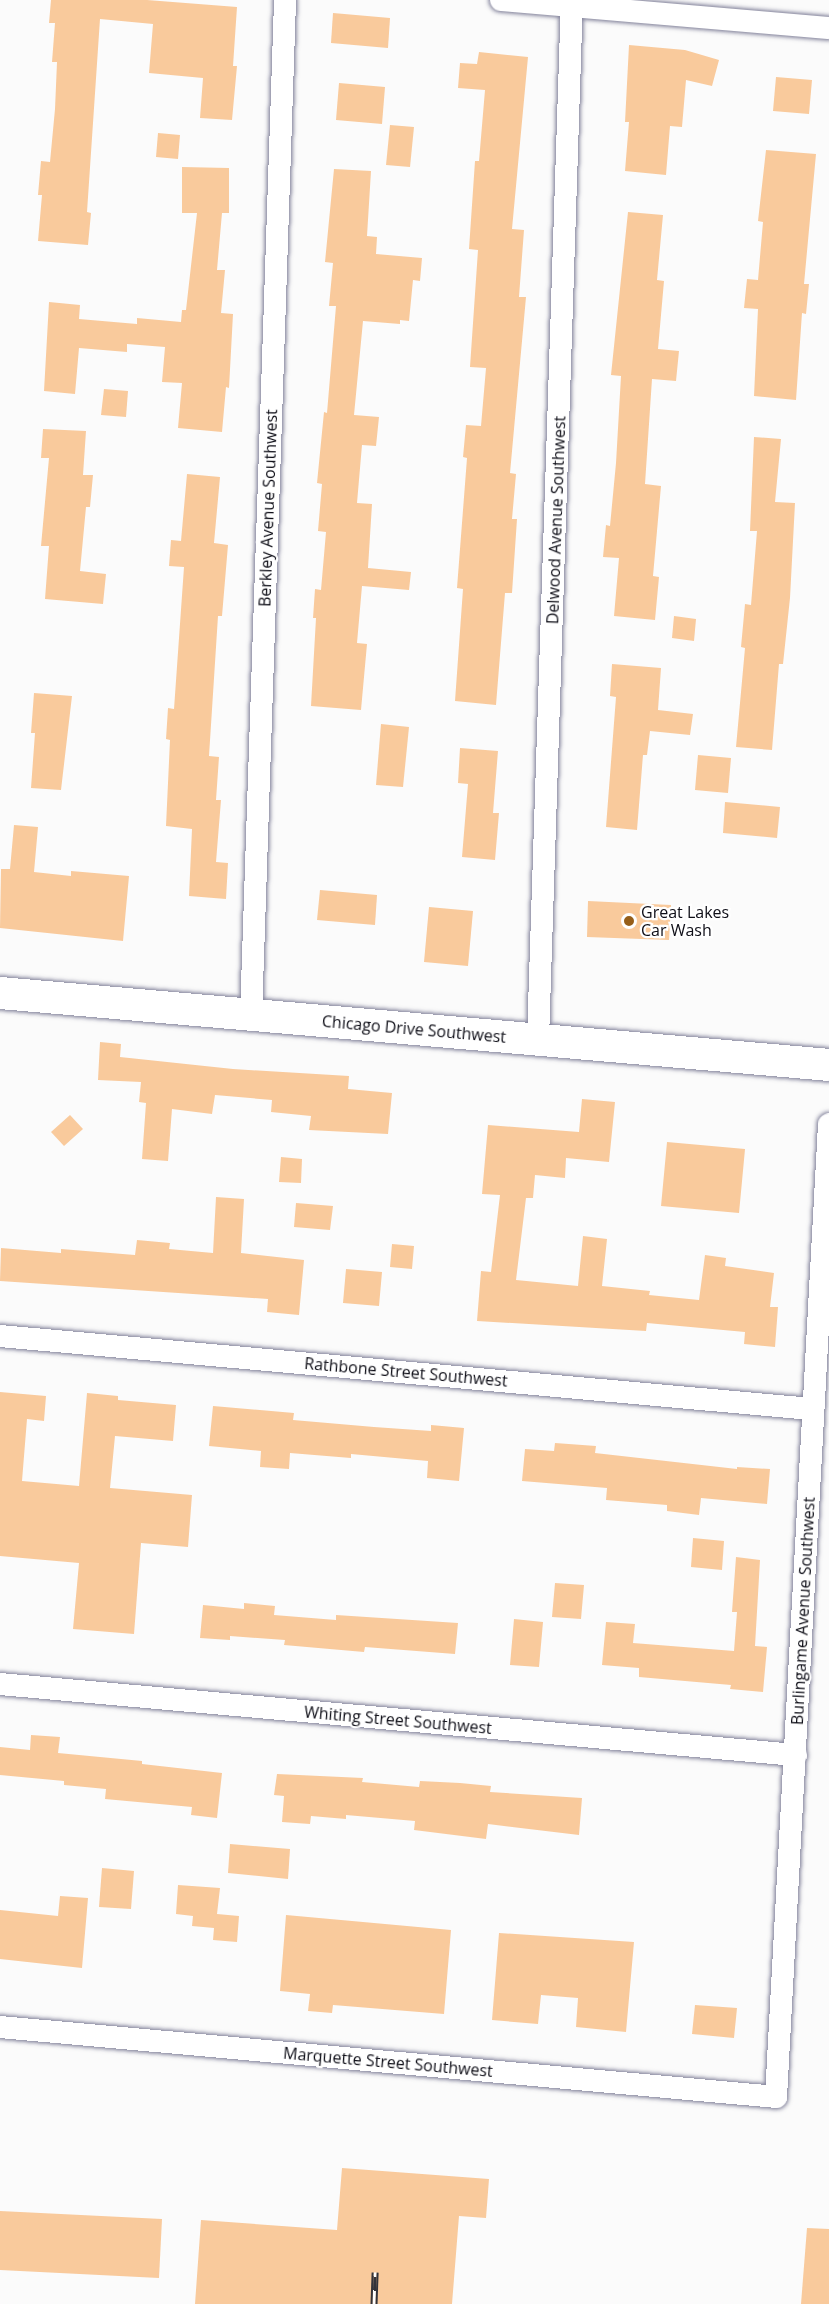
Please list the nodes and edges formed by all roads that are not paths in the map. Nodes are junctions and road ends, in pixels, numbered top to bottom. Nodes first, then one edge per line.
1 (285, 0) edge
2 (501, 0) edge
3 (572, 3) edge
4 (829, 28) edge
5 (0, 993) edge
6 (251, 1016) junction
7 (538, 1039) junction
8 (829, 1065) edge
9 (829, 1124) edge
10 (0, 1336) edge
11 (812, 1408) junction
12 (0, 1684) edge
13 (796, 1755) junction
14 (0, 2027) edge
15 (776, 2097) joint

1 - 6 street, Berkley Avenue Southwest
2 - 3 street
3 - 4 street
3 - 7 street, Delwood Avenue Southwest
5 - 6 main road, Chicago Drive Southwest
6 - 7 main road, Chicago Drive Southwest
7 - 8 main road, Chicago Drive Southwest
9 - 11 street, Burlingame Avenue Southwest
10 - 11 street, Rathbone Street Southwest
11 - 13 street, Burlingame Avenue Southwest
12 - 13 street, Whiting Street Southwest
13 - 15 street, Burlingame Avenue Southwest
14 - 15 street, Marquette Street Southwest

